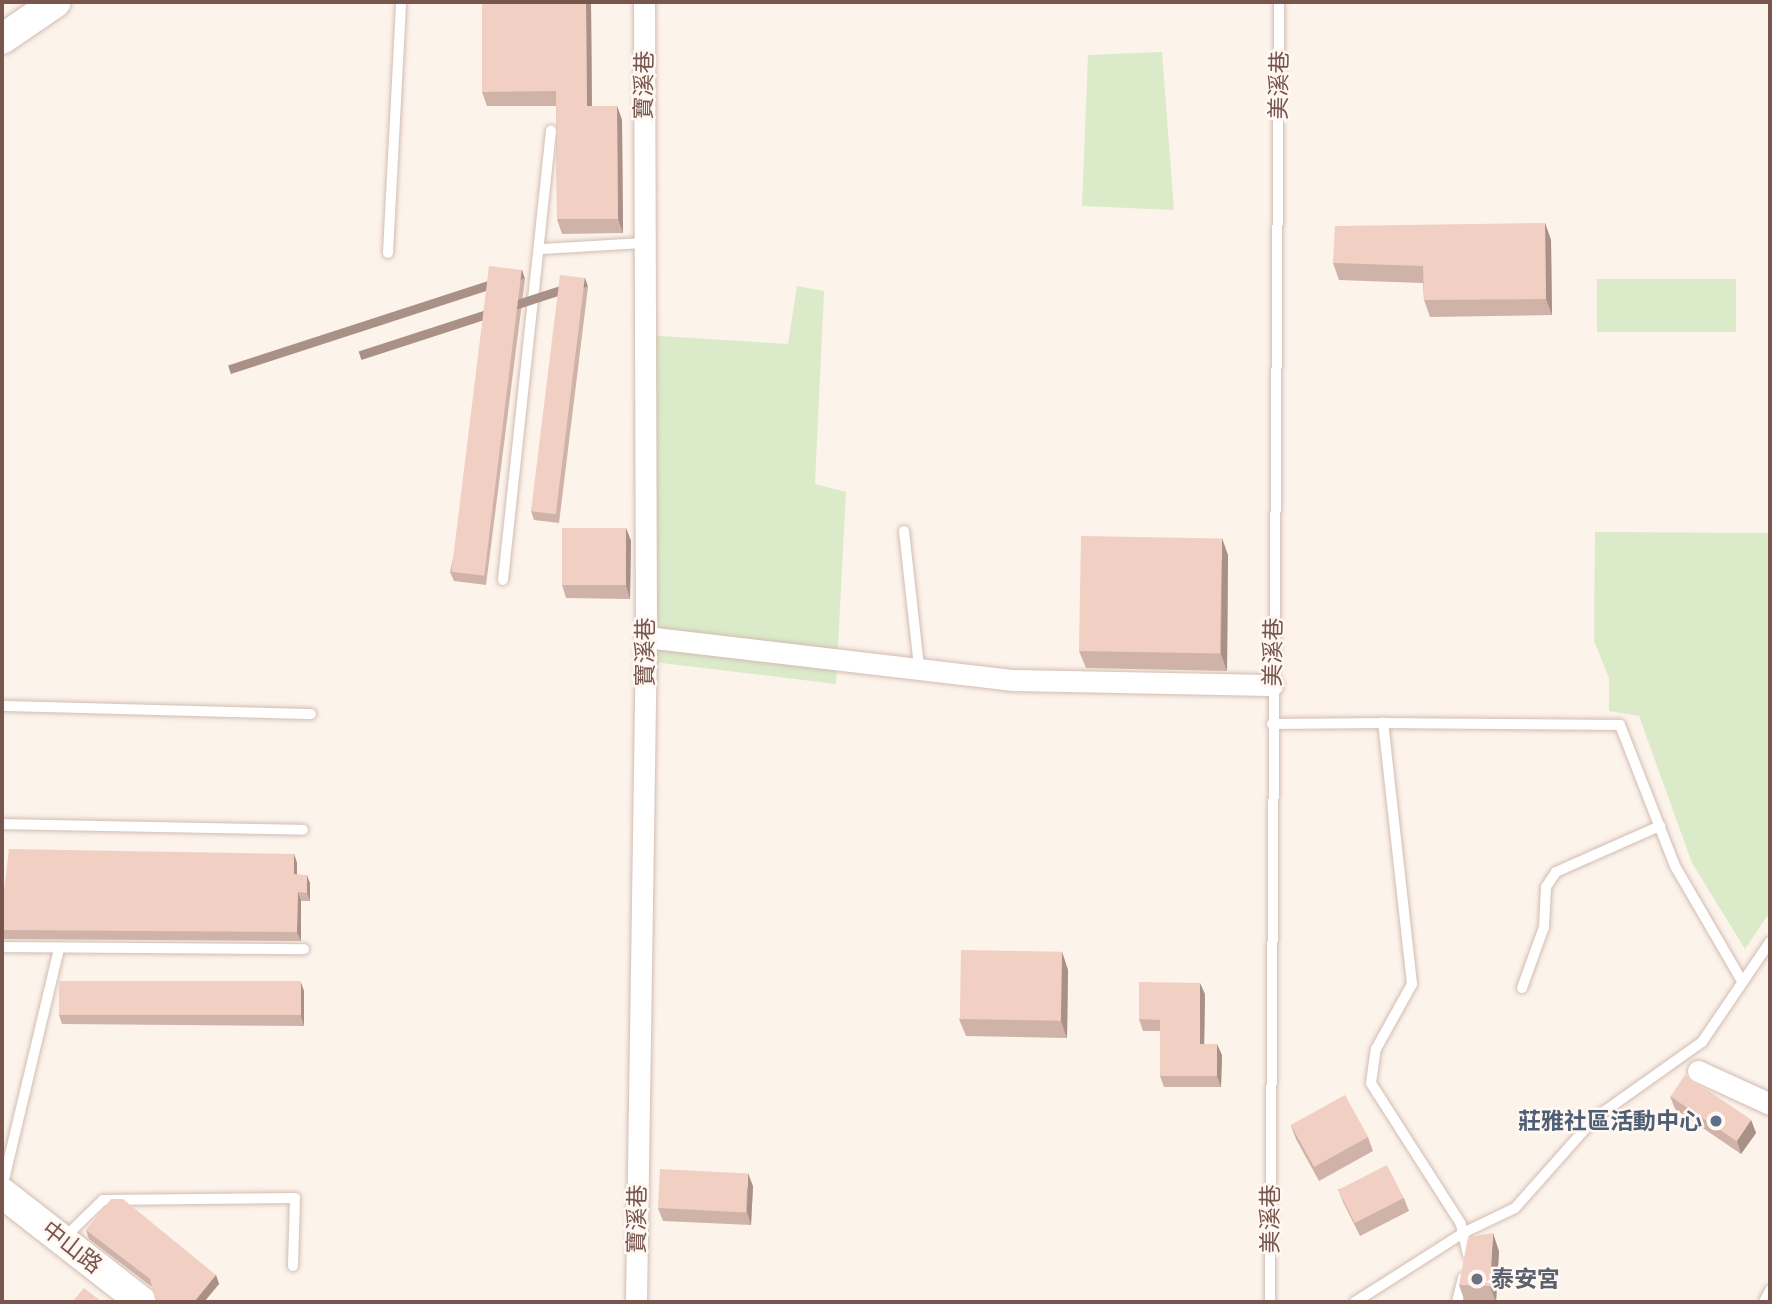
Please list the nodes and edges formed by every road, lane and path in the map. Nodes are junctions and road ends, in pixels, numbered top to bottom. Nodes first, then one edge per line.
1 (56, 2) edge
2 (401, 2) edge
3 (644, 2) edge
4 (1279, 2) edge
5 (2, 39) edge
6 (551, 131) dead end
7 (642, 243) junction
8 (543, 249) junction
9 (388, 253) dead end
10 (904, 531) dead end
11 (503, 580) dead end
12 (646, 637) junction
13 (919, 666) junction
14 (1272, 685) junction
15 (2, 706) edge
16 (311, 714) dead end
17 (1383, 723) junction
18 (1272, 724) junction
19 (2, 824) edge
20 (1660, 826) junction
21 (303, 830) dead end
22 (1770, 943) edge
23 (2, 947) edge
24 (59, 949) junction
25 (304, 949) dead end
26 (1742, 981) junction
27 (1522, 988) dead end
28 (1698, 1071) dead end
29 (1770, 1104) edge
30 (2, 1188) edge
31 (2, 1194) edge
32 (1465, 1232) junction
33 (63, 1239) junction
34 (293, 1266) dead end
35 (1770, 1290) edge
36 (142, 1302) edge
37 (636, 1302) edge
38 (1270, 1302) edge
39 (1355, 1302) edge
40 (1457, 1302) edge
41 (1764, 1302) edge

1 - 5 street
2 - 9 lane
3 - 7 street, 寶溪巷
4 - 14 lane, 美溪巷
6 - 8 lane
7 - 8 lane
7 - 12 street, 寶溪巷
8 - 11 lane
10 - 13 lane
12 - 13 street
12 - 37 street, 寶溪巷
13 - 14 street
14 - 18 lane, 美溪巷
15 - 16 lane
17 - 18 lane
17 - 20 lane
17 - 32 lane
18 - 38 lane, 美溪巷
19 - 21 lane
20 - 26 lane
20 - 27 lane
22 - 26 lane
23 - 24 lane
24 - 25 lane
24 - 30 lane
26 - 32 lane
28 - 29 street
31 - 33 street, 中山路
32 - 39 lane
32 - 40 lane
33 - 34 lane
33 - 36 street, 中山路
35 - 41 lane

